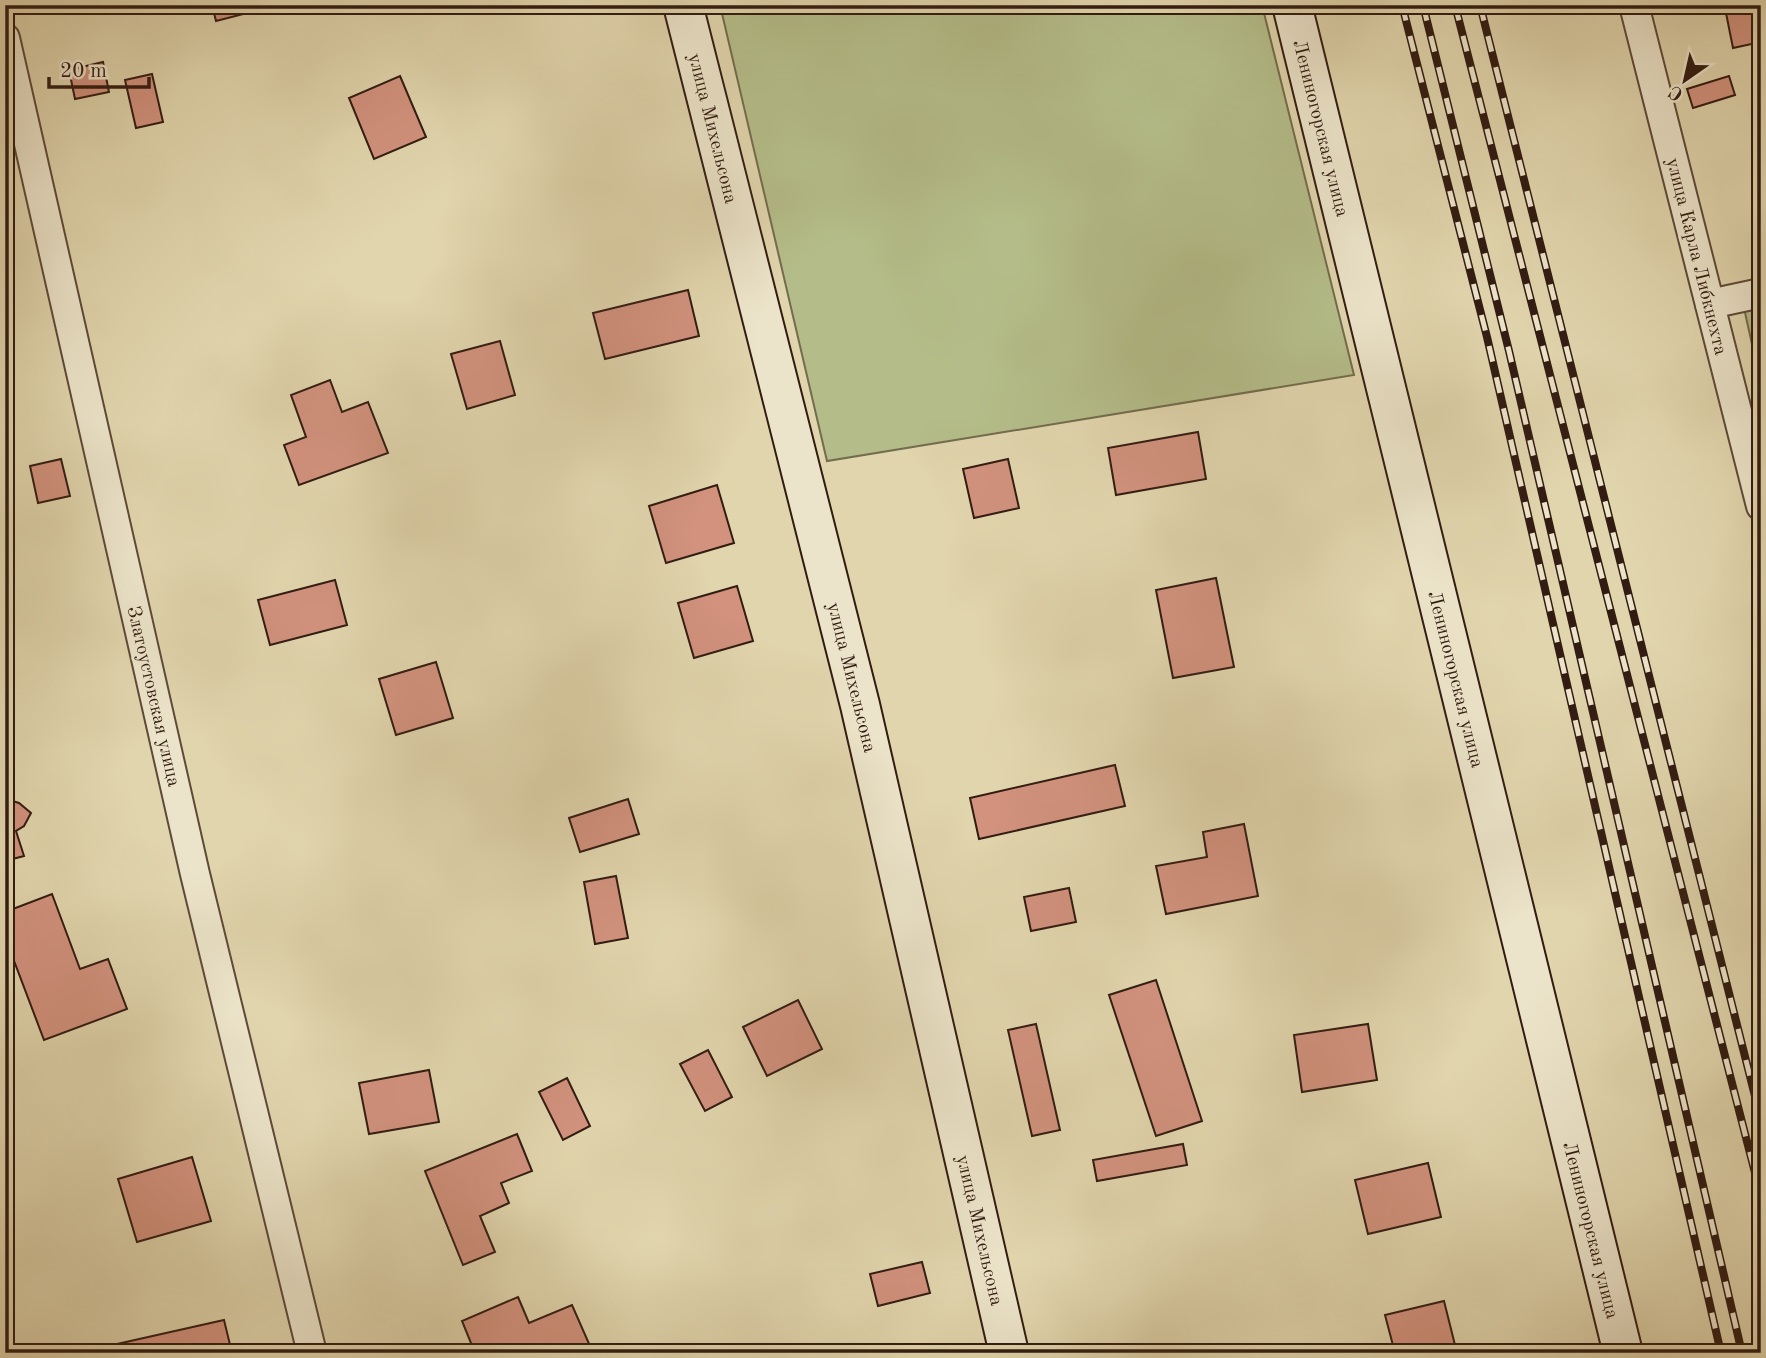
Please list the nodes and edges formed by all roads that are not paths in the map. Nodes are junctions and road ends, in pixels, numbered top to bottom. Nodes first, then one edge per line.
1 (683, 5) edge
2 (1292, 5) edge
3 (1634, 5) edge
4 (5, 38) edge
5 (1761, 293) edge
6 (1710, 304) junction
7 (1761, 506) edge
8 (312, 1353) edge
9 (1009, 1353) edge
10 (1623, 1353) edge

1 - 9 street, улица Михельсона
2 - 10 street, Лениногорская улица
3 - 6 street, улица Карла Либкнехта
4 - 8 street, Златоустовская улица
5 - 6 street
6 - 7 street, улица Карла Либкнехта

